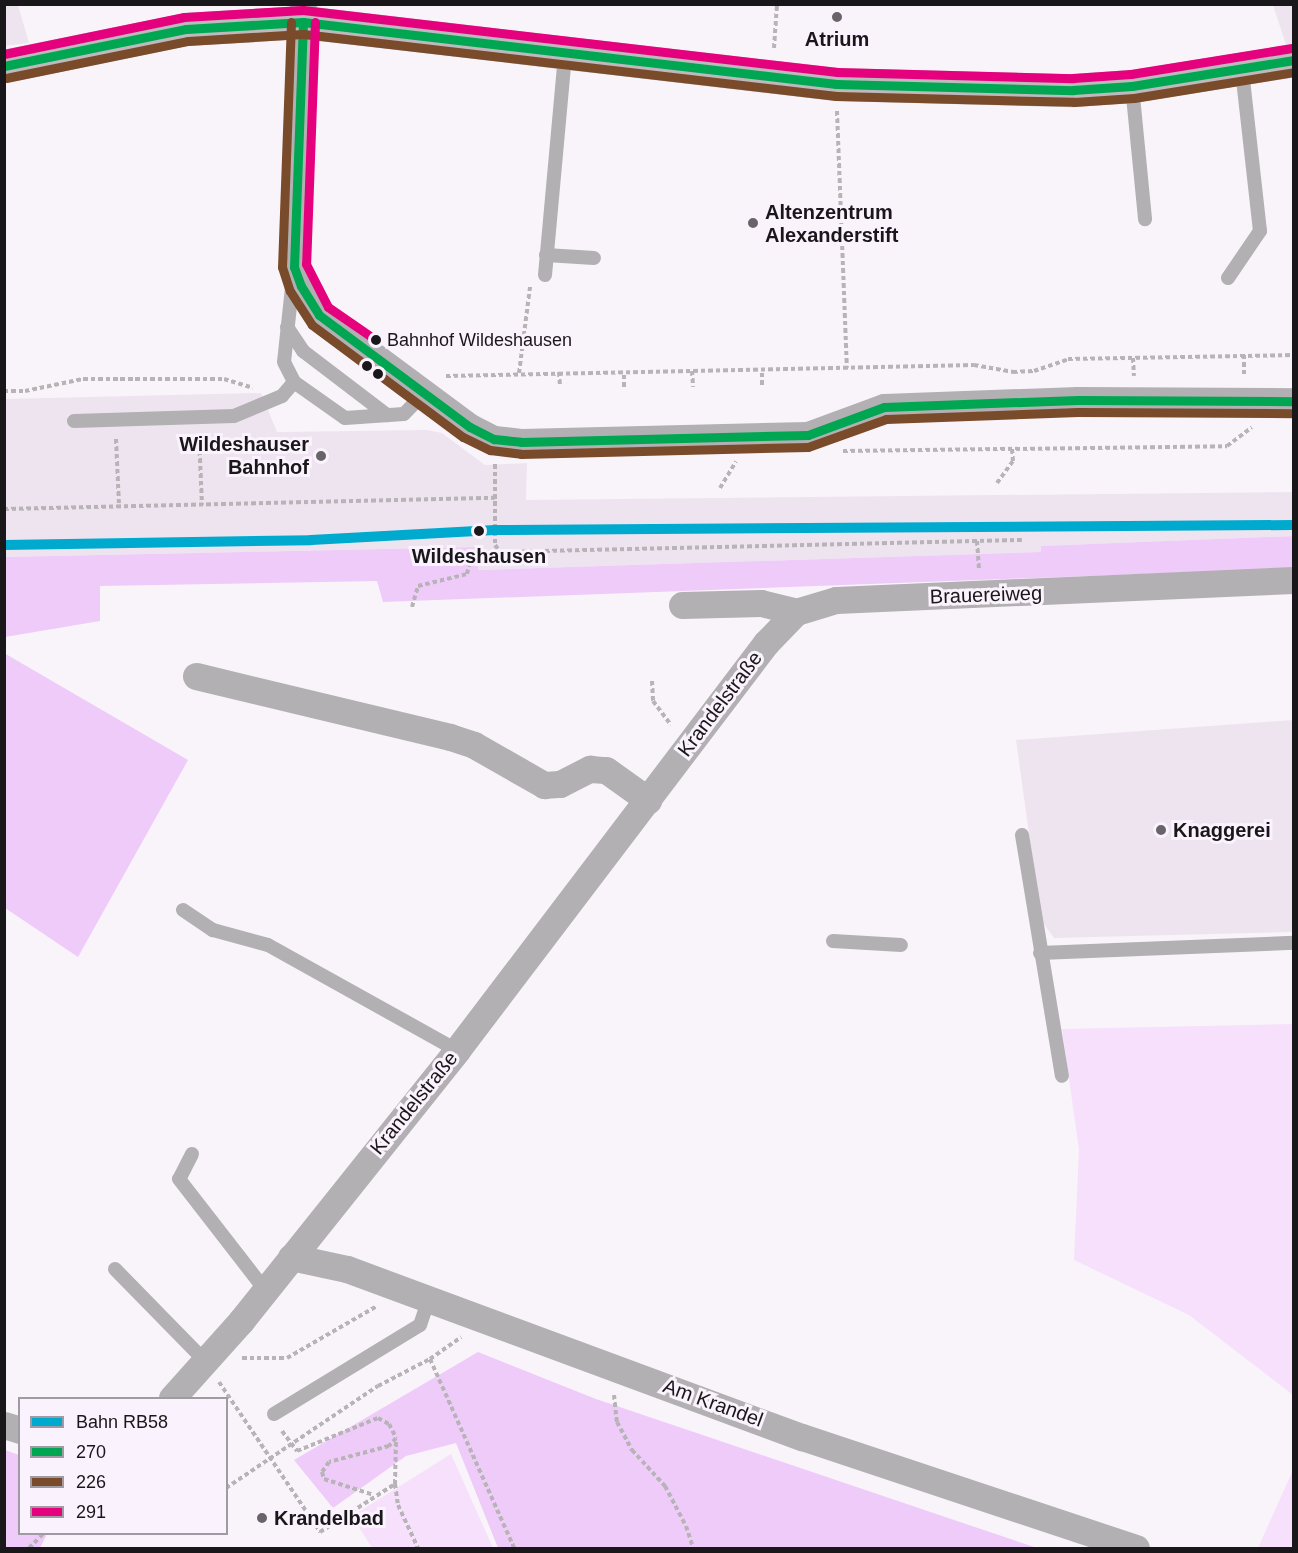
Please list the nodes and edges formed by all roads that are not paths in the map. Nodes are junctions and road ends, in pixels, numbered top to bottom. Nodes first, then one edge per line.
1 (303, 13) edge
2 (565, 54) junction
3 (1293, 60) edge
4 (4, 66) edge
5 (1242, 71) junction
6 (1132, 86) junction
7 (1145, 219) dead end
8 (546, 255) junction
9 (594, 258) dead end
10 (294, 267) junction
11 (544, 275) road end
12 (1228, 278) dead end
13 (287, 327) junction
14 (294, 382) junction
15 (423, 394) junction
16 (1293, 401) edge
17 (387, 415) junction
18 (74, 420) dead end
19 (1293, 580) edge
20 (682, 605) dead end
21 (796, 612) junction
22 (196, 676) dead end
23 (648, 800) junction
24 (1023, 835) dead end
25 (183, 910) dead end
26 (833, 941) dead end
27 (1293, 943) edge
28 (901, 945) dead end
29 (1040, 953) junction
30 (457, 1050) junction
31 (1062, 1076) dead end
32 (192, 1154) dead end
33 (291, 1257) junction
34 (115, 1269) dead end
35 (265, 1290) junction
36 (429, 1299) junction
37 (204, 1359) junction
38 (173, 1397) edge
39 (274, 1414) road end
40 (1136, 1548) edge

1 - 2 street
1 - 4 street
1 - 10 street
2 - 6 street
2 - 8 lane
3 - 5 street
5 - 6 street
5 - 12 lane
6 - 7 lane
8 - 9 lane
8 - 11 lane
10 - 13 lane
10 - 15 street
13 - 14 lane
13 - 17 lane
14 - 17 lane
14 - 18 lane
15 - 16 street
15 - 17 lane
19 - 21 street, Brauereiweg
20 - 21 street
21 - 23 street, Krandelstraße
22 - 23 street
23 - 30 street, Krandelstraße
24 - 29 lane
25 - 30 lane
26 - 28 lane
27 - 29 lane
29 - 31 lane
30 - 33 street, Krandelstraße
32 - 35 lane
33 - 35 street, Krandelstraße
33 - 36 street, Am Krandel
34 - 37 lane
35 - 37 street, Krandelstraße
36 - 39 lane
36 - 40 street, Am Krandel
37 - 38 street, Krandelstraße

